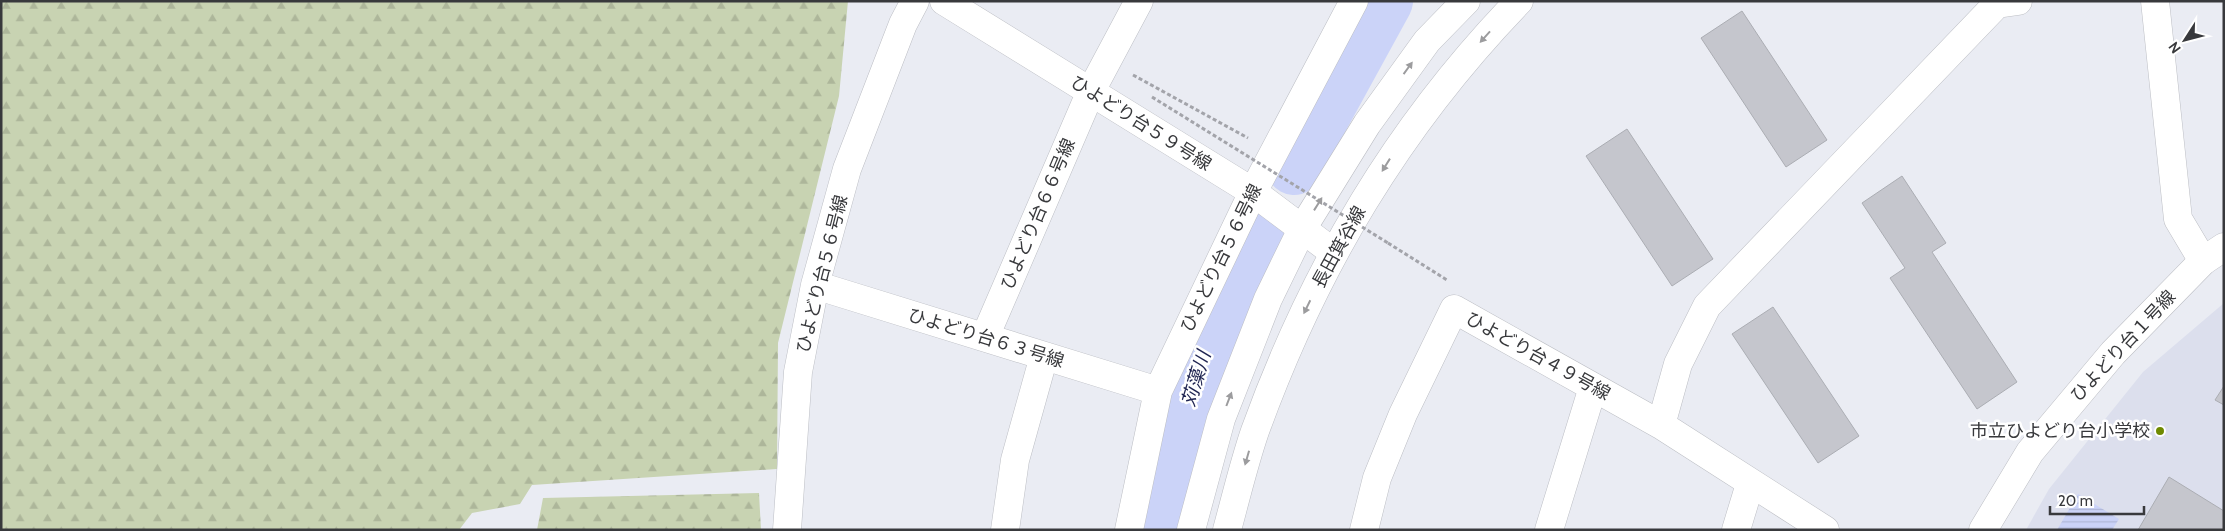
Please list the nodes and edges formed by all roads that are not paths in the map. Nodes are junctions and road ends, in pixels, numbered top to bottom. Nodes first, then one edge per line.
1 (915, 1) edge
2 (944, 1) edge
3 (1139, 1) edge
4 (1354, 1) edge
5 (1466, 1) edge
6 (1519, 1) edge
7 (2018, 1) edge
8 (2155, 1) edge
9 (1091, 91) junction
10 (1253, 192) junction
11 (1302, 229) junction
12 (1333, 252) junction
13 (2213, 254) edge
14 (815, 285) junction
15 (985, 337) junction
16 (1044, 356) junction
17 (1593, 387) junction
18 (1158, 391) junction
19 (1661, 426) junction
20 (1750, 484) junction
21 (787, 530) edge
22 (1005, 530) edge
23 (1129, 530) edge
24 (1191, 530) edge
25 (1227, 530) edge
26 (1364, 530) edge
27 (1549, 530) edge
28 (1736, 530) edge
29 (1826, 530) edge
30 (1983, 530) edge

1 - 14 street, ひよどり台５６号線
2 - 9 street, ひよどり台５９号線
3 - 9 street, ひよどり台６６号線
4 - 10 street, ひよどり台５６号線
11 -> 5 street
6 -> 12 street, 長田箕谷線
7 - 19 street
8 - 13 street
9 - 10 street, ひよどり台５９号線
9 - 15 street, ひよどり台６６号線
10 - 11 street, ひよどり台５９号線
10 - 18 street, ひよどり台５６号線
11 - 12 street, ひよどり台５９号線
24 -> 11 street
12 -> 25 street, 長田箕谷線
13 - 30 street, ひよどり台１号線
14 - 15 street, ひよどり台６３号線
14 - 21 street, ひよどり台５６号線
15 - 16 street, ひよどり台６３号線
16 - 18 street, ひよどり台６３号線
16 - 22 street
17 - 19 street, ひよどり台４９号線
17 - 26 street, ひよどり台４９号線
17 - 27 street
18 - 23 street, ひよどり台５６号線
19 - 20 street, ひよどり台４９号線
20 - 28 street
20 - 29 street, ひよどり台４９号線

